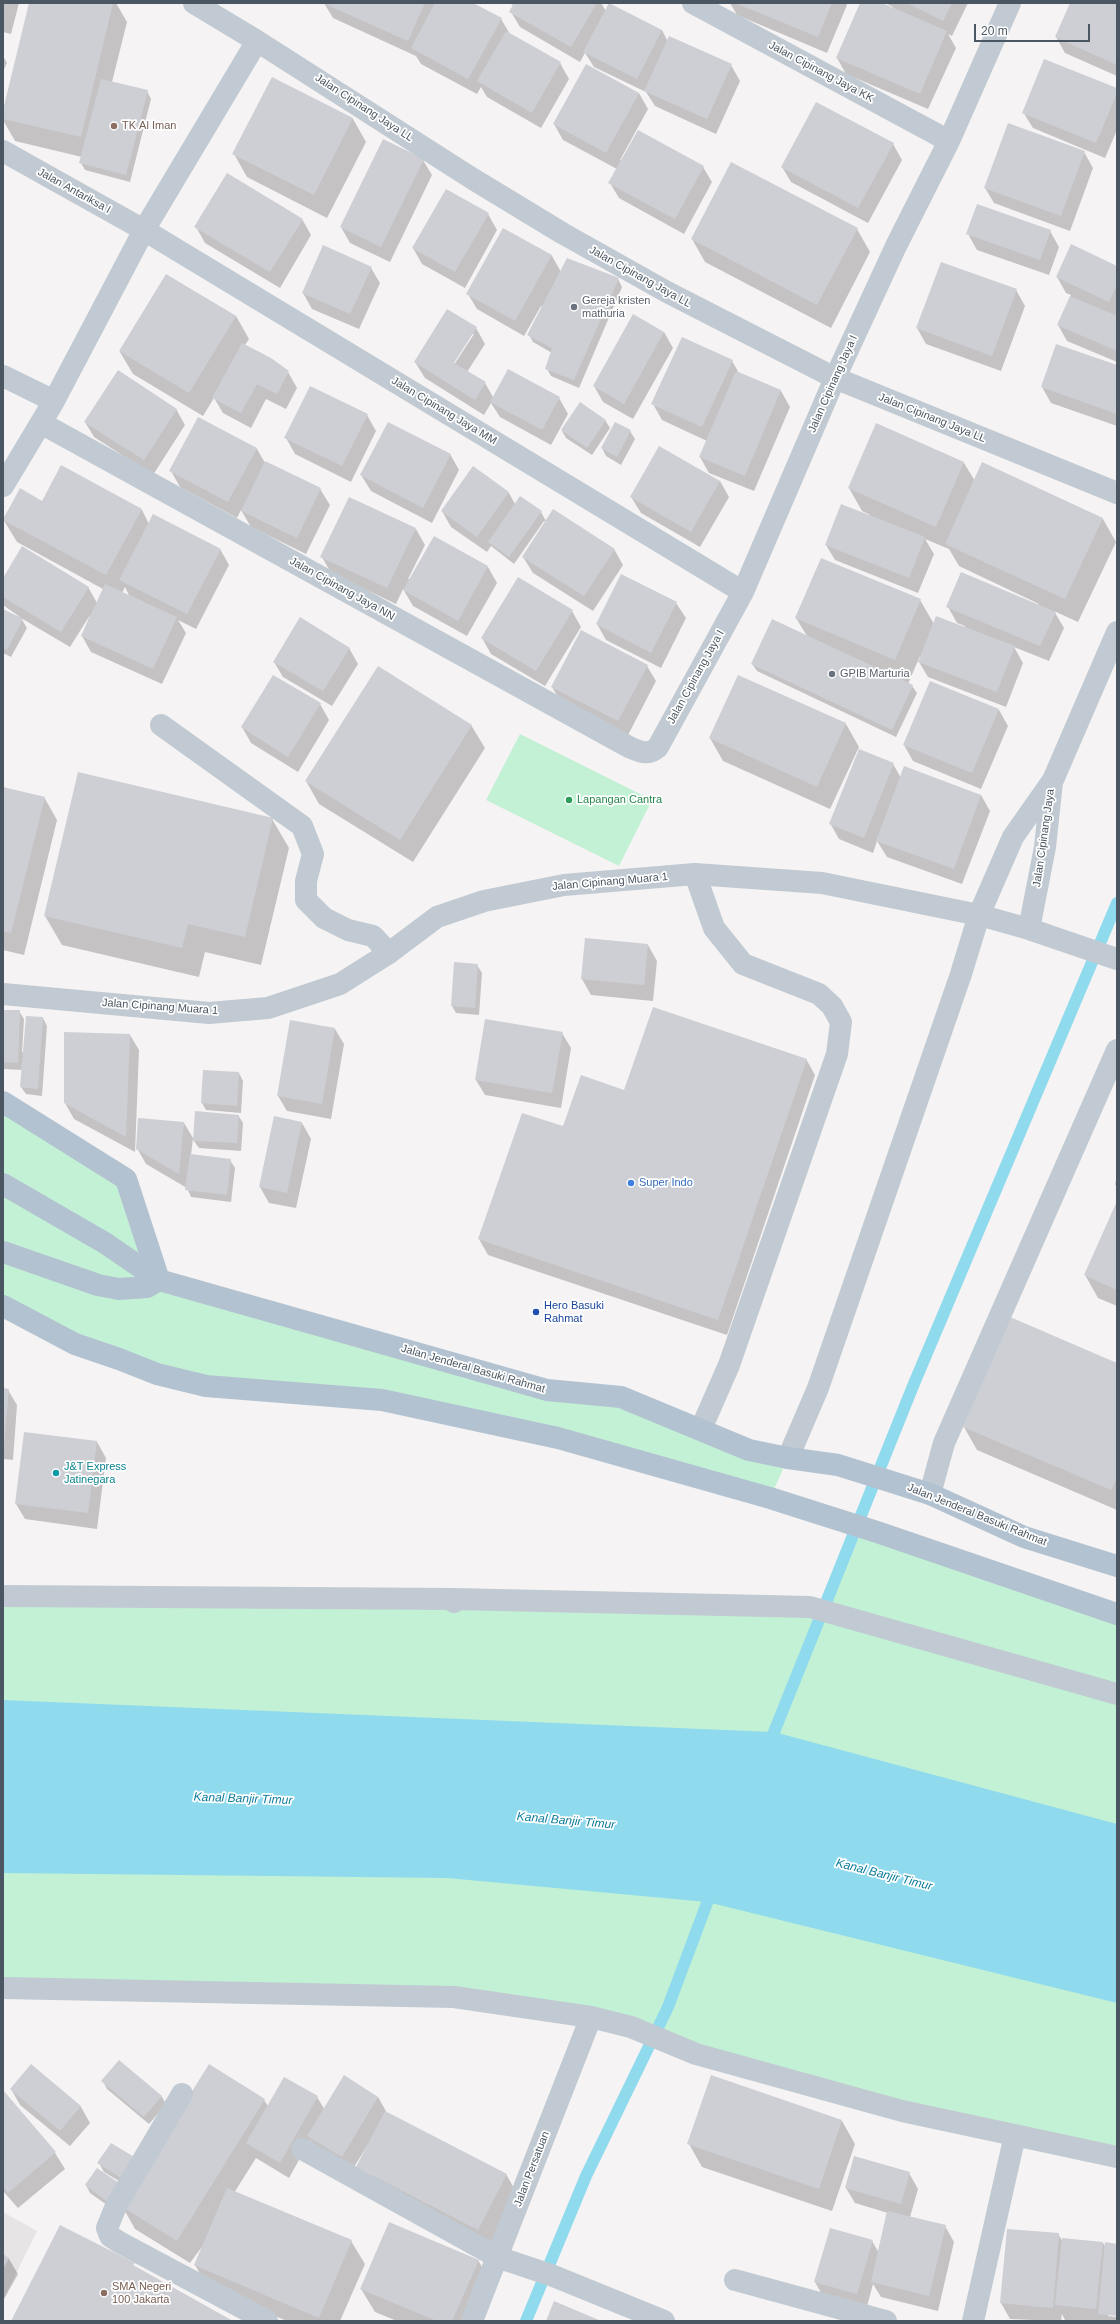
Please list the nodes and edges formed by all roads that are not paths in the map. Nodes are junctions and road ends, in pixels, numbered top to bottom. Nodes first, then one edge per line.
1 (194, 3) edge
2 (693, 3) edge
3 (1010, 3) edge
4 (258, 41) junction
5 (949, 141) junction
6 (3, 151) edge
7 (144, 230) junction
8 (3, 376) edge
9 (835, 378) junction
10 (54, 401) junction
11 (41, 423) junction
12 (3, 486) edge
13 (1117, 493) edge
14 (743, 592) junction
15 (1117, 632) edge
16 (161, 725) dead end
17 (644, 754) joint
18 (1053, 780) junction
19 (695, 874) junction
20 (979, 915) junction
21 (1029, 929) junction
22 (389, 953) junction
23 (1115, 958) edge
24 (3, 994) edge
25 (1117, 1050) edge
26 (3, 1102) edge
27 (3, 1184) edge
28 (3, 1252) edge
29 (159, 1280) junction
30 (3, 1306) edge
31 (701, 1429) junction
32 (788, 1458) junction
33 (930, 1494) junction
34 (1117, 1566) edge
35 (3, 1596) edge
36 (1117, 1614) edge
37 (1117, 1694) edge
38 (3, 1988) edge
39 (591, 2017) junction
40 (182, 2094) dead end
41 (1015, 2135) junction
42 (302, 2149) dead end
43 (1117, 2157) edge
44 (497, 2257) junction
45 (735, 2280) dead end
46 (267, 2321) edge
47 (472, 2321) edge
48 (664, 2321) edge
49 (886, 2321) edge
50 (973, 2321) edge

1 - 4 street, Jalan Cipinang Jaya LL
2 - 5 street, Jalan Cipinang Jaya KK
3 - 5 street, Jalan Cipinang Jaya I
4 - 7 street
4 - 9 street, Jalan Cipinang Jaya LL
5 - 9 street, Jalan Cipinang Jaya I
6 - 7 street, Jalan Antariksa I
7 - 10 street
7 - 14 street, Jalan Cipinang Jaya MM
8 - 10 street
9 - 13 street, Jalan Cipinang Jaya LL
9 - 14 street, Jalan Cipinang Jaya I
10 - 11 street
11 - 12 street
11 - 17 street, Jalan Cipinang Jaya NN
14 - 17 street, Jalan Cipinang Jaya I
15 - 18 street
16 - 22 street
18 - 20 street, Jalan Cipinang Jaya
18 - 21 street, Jalan Cipinang Jaya
19 - 20 street, Jalan Cipinang Muara 1
19 - 22 street, Jalan Cipinang Muara 1
19 - 31 street
20 - 21 street, Jalan Cipinang Muara 1
20 - 32 street, Jalan Cipinang Jaya
21 - 23 street, Jalan Cipinang Muara 1
22 - 24 street, Jalan Cipinang Muara 1
25 - 33 street
26 - 29 main road
27 - 29 main road, Jalan Jenderal Basuki Rahmat
28 - 29 main road
29 - 31 main road, Jalan Jenderal Basuki Rahmat
30 - 36 main road
31 - 32 main road, Jalan Jenderal Basuki Rahmat
32 - 33 main road, Jalan Jenderal Basuki Rahmat
33 - 34 main road, Jalan Jenderal Basuki Rahmat
35 - 37 street
38 - 39 street
39 - 41 street
39 - 44 street, Jalan Persatuan
40 - 46 street
41 - 43 street
41 - 50 street
42 - 44 street
44 - 47 street, Jalan Persatuan
44 - 48 street
45 - 49 street

